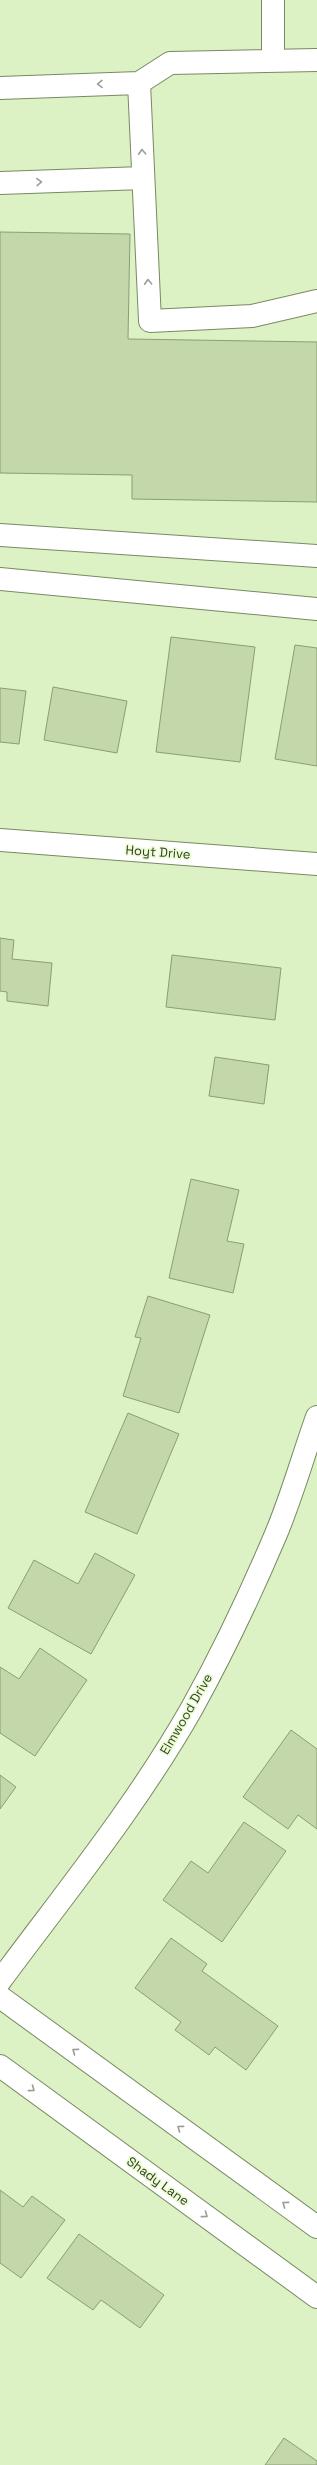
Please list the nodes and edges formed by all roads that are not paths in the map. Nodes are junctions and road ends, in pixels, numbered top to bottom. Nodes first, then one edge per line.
1 (273, 0) edge
2 (317, 60) edge
3 (274, 61) junction
4 (139, 83) junction
5 (0, 88) edge
6 (143, 178) junction
7 (0, 183) edge
8 (317, 301) edge
9 (0, 534) edge
10 (317, 556) edge
11 (0, 579) edge
12 (317, 609) edge
13 (0, 840) edge
14 (317, 864) edge
15 (317, 1417) edge
16 (0, 1981) edge
17 (0, 1997) edge
18 (0, 2066) edge
19 (317, 2227) edge
20 (317, 2297) edge

1 - 3 street
2 - 3 street
3 - 4 street
4 -> 5 street
6 -> 4 street
7 -> 6 street
8 -> 6 street
9 - 10 street
11 - 12 street
13 - 14 street, Hoyt Drive
15 - 16 street, Elmwood Drive
19 -> 17 street
18 -> 20 street, Shady Lane

